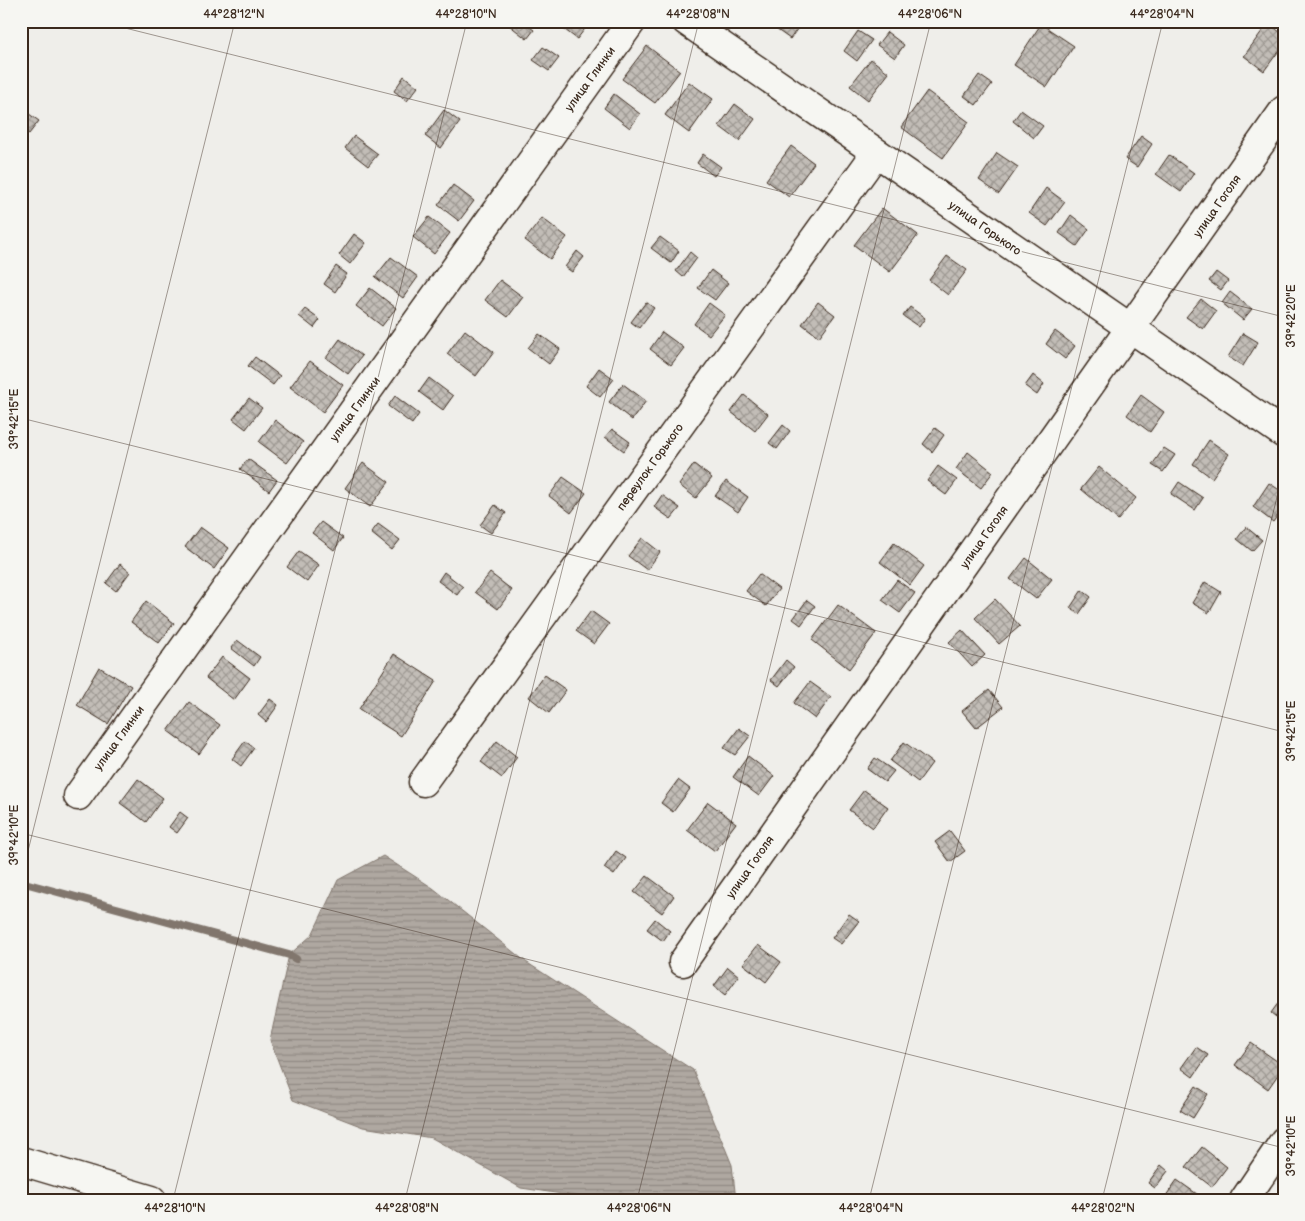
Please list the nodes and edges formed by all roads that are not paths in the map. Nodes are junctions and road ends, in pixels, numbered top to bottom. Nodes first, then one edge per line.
1 (632, 21) edge
2 (686, 21) edge
3 (1284, 110) edge
4 (876, 153) junction
5 (1131, 329) junction
6 (1284, 434) edge
7 (423, 782) dead end
8 (78, 796) dead end
9 (683, 962) dead end
10 (1284, 1141) edge
11 (21, 1161) edge
12 (152, 1200) edge
13 (1244, 1200) edge

1 - 8 street, улица Глинки
2 - 4 street, улица Горького
3 - 5 street, улица Гоголя
4 - 5 street, улица Горького
4 - 7 street, переулок Горького
5 - 6 street, улица Горького
5 - 9 street, улица Гоголя
10 - 13 street
11 - 12 street

